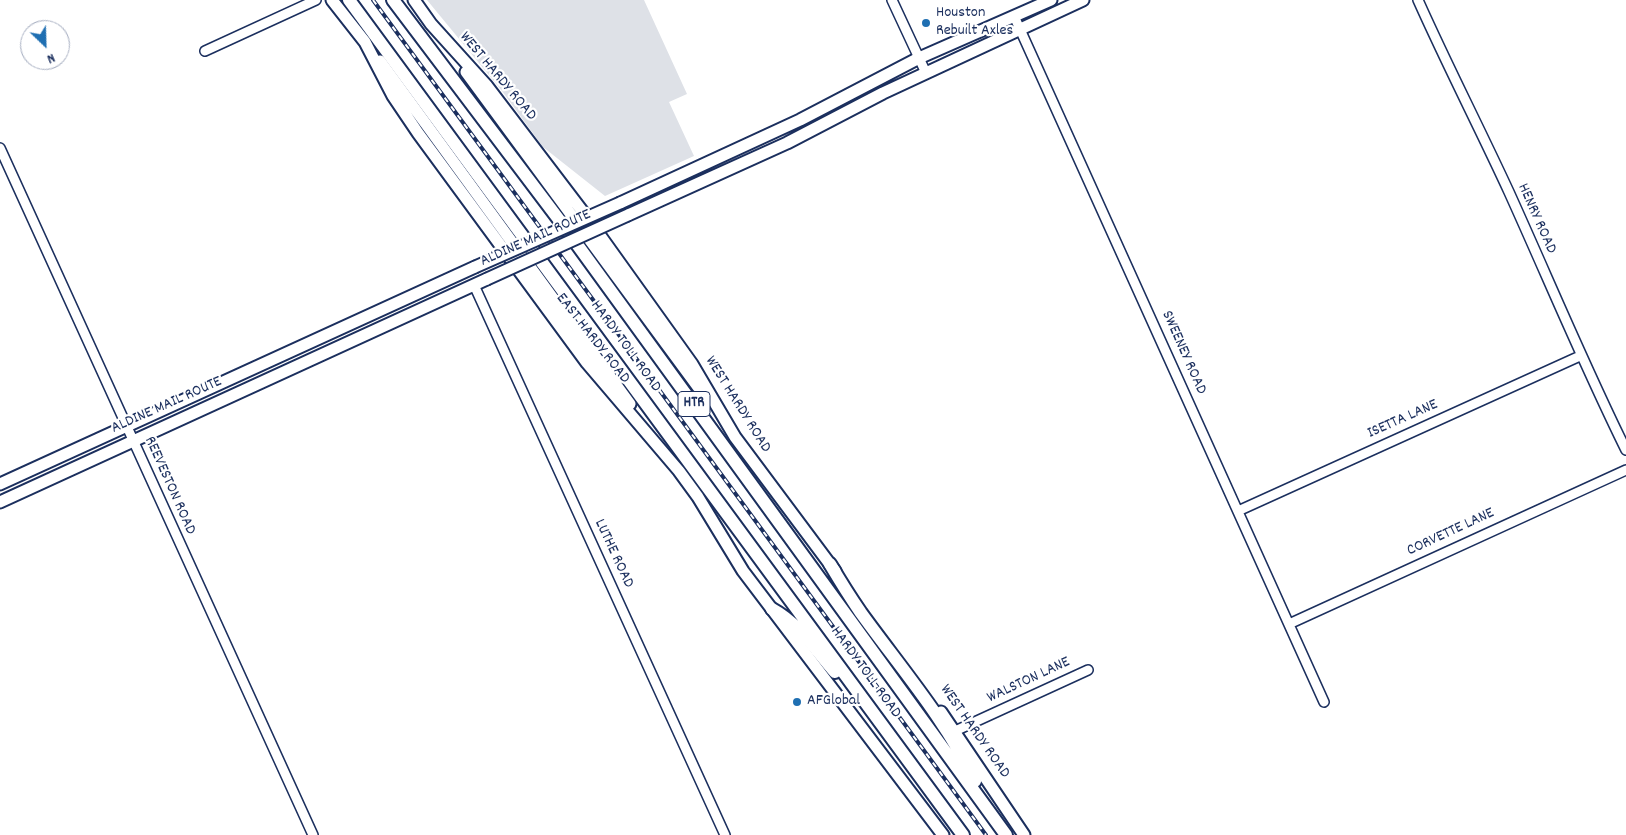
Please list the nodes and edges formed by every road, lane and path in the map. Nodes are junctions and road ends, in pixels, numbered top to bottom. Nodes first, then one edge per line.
1 (316, 0) edge
2 (332, 0) edge
3 (349, 0) edge
4 (394, 0) edge
5 (414, 0) edge
6 (892, 0) edge
7 (1051, 0) edge
8 (1055, 0) edge
9 (1083, 0) edge
10 (1418, 0) edge
11 (1061, 11) junction
12 (1014, 16) junction
13 (430, 24) junction
14 (1022, 29) junction
15 (365, 42) junction
16 (205, 51) dead end
17 (919, 58) junction
18 (926, 73) junction
19 (826, 106) junction
20 (834, 119) junction
21 (0, 148) edge
22 (710, 161) junction
23 (719, 174) junction
24 (578, 222) junction
25 (587, 233) junction
26 (518, 248) junction
27 (527, 260) junction
28 (474, 285) junction
29 (362, 319) junction
30 (369, 334) junction
31 (1580, 356) junction
32 (261, 367) junction
33 (266, 380) junction
34 (128, 427) junction
35 (734, 438) junction
36 (132, 440) junction
37 (1626, 450) edge
38 (1626, 470) edge
39 (679, 471) junction
40 (6, 482) edge
41 (17, 494) junction
42 (0, 502) edge
43 (1238, 511) junction
44 (830, 564) junction
45 (772, 609) junction
46 (1289, 624) junction
47 (1088, 670) dead end
48 (1324, 702) dead end
49 (955, 731) junction
50 (990, 812) junction
51 (312, 835) edge
52 (725, 835) edge
53 (943, 835) edge
54 (954, 835) edge
55 (962, 835) edge
56 (1006, 835) edge
57 (1024, 835) edge

1 - 16 street
2 - 15 main road, EAST HARDY ROAD
3 - 55 highway, HARDY TOLL ROAD / HTR
4 - 50 highway, HARDY TOLL ROAD / HTR
5 - 13 main road, WEST HARDY ROAD
6 - 17 street
7 - 12 main road, ALDINE MAIL ROUTE
8 - 11 main road
9 - 11 main road, ALDINE MAIL ROUTE
10 - 31 street, HENRY ROAD
11 - 14 main road, ALDINE MAIL ROUTE
12 - 14 street, SWEENEY ROAD
12 - 17 main road, ALDINE MAIL ROUTE
13 - 24 main road
13 - 35 main road, WEST HARDY ROAD
14 - 18 main road, ALDINE MAIL ROUTE
14 - 43 street, SWEENEY ROAD
15 - 26 main road
15 - 39 main road, EAST HARDY ROAD
17 - 18 street
17 - 19 main road, ALDINE MAIL ROUTE
18 - 20 main road, ALDINE MAIL ROUTE
19 - 20 main road
19 - 22 main road, ALDINE MAIL ROUTE
20 - 23 main road, ALDINE MAIL ROUTE
21 - 34 street, REEVESTON ROAD
22 - 23 main road
22 - 24 main road, ALDINE MAIL ROUTE, bridge
23 - 25 main road, ALDINE MAIL ROUTE, bridge
24 - 25 main road
24 - 26 main road, ALDINE MAIL ROUTE, bridge
25 - 27 main road, ALDINE MAIL ROUTE, bridge
25 - 35 main road
26 - 27 main road
26 - 29 main road, ALDINE MAIL ROUTE, bridge
27 - 28 main road, ALDINE MAIL ROUTE, bridge
27 - 39 main road
28 - 30 main road, ALDINE MAIL ROUTE
28 - 52 street, LUTHE ROAD
29 - 30 main road
29 - 32 main road, ALDINE MAIL ROUTE
30 - 33 main road, ALDINE MAIL ROUTE
31 - 37 street, HENRY ROAD
31 - 43 street, ISETTA LANE
32 - 33 main road
32 - 34 main road, ALDINE MAIL ROUTE
33 - 36 main road, ALDINE MAIL ROUTE
34 - 36 street, REEVESTON ROAD
34 - 40 main road, ALDINE MAIL ROUTE
35 - 44 main road, WEST HARDY ROAD
36 - 41 main road, ALDINE MAIL ROUTE
36 - 51 street, REEVESTON ROAD
38 - 46 street, CORVETTE LANE
39 - 45 main road, EAST HARDY ROAD
40 - 41 main road
41 - 42 main road, ALDINE MAIL ROUTE
43 - 46 street, SWEENEY ROAD
44 - 49 main road, WEST HARDY ROAD
44 - 50 highway
45 - 53 main road, EAST HARDY ROAD
45 - 54 highway
46 - 48 street, SWEENEY ROAD
47 - 49 street, WALSTON LANE
49 - 57 main road, WEST HARDY ROAD
50 - 56 highway, HARDY TOLL ROAD / HTR

